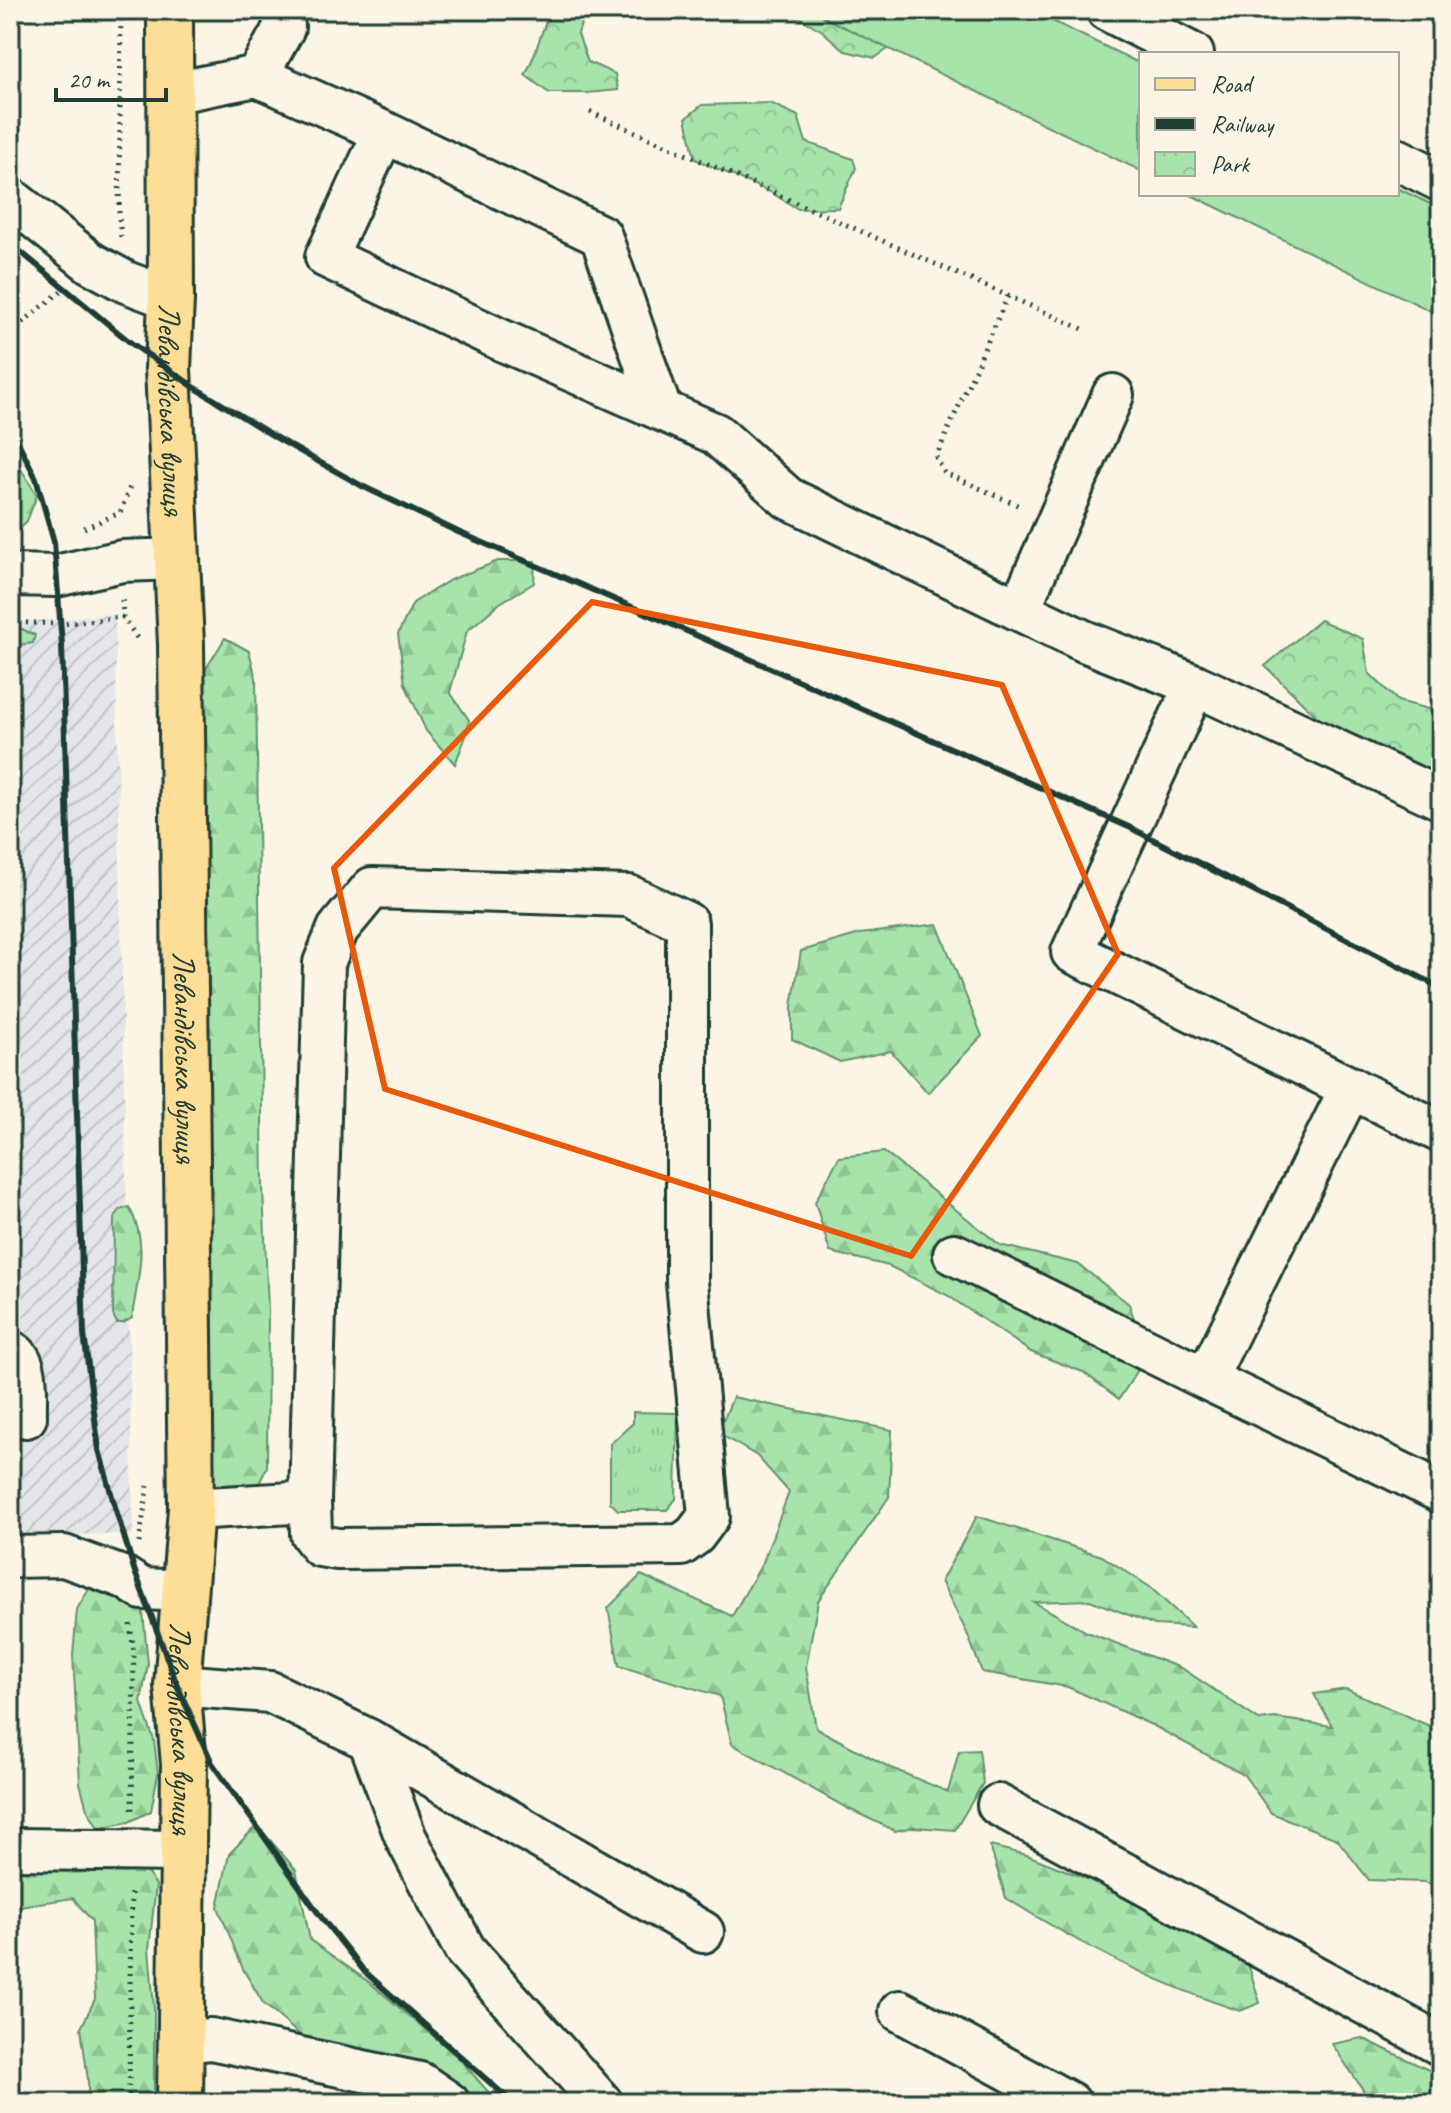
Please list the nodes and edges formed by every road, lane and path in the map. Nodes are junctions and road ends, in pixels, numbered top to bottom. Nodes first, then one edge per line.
1 (121, 10) edge
2 (170, 10) edge
3 (283, 10) edge
4 (1107, 10) edge
5 (1189, 52) edge
6 (257, 76) junction
7 (171, 93) junction
8 (590, 112) dead end
9 (384, 132) junction
10 (1399, 160) edge
11 (1441, 181) edge
12 (10, 198) edge
13 (126, 282) junction
14 (1008, 296) junction
15 (171, 299) junction
16 (1083, 329) dead end
17 (1113, 395) dead end
18 (661, 410) junction
19 (1057, 523) junction
20 (178, 559) junction
21 (10, 575) edge
22 (122, 600) dead end
23 (1019, 610) junction
24 (123, 617) junction
25 (10, 622) edge
26 (141, 644) dead end
27 (1195, 685) junction
28 (1441, 799) edge
29 (1351, 1087) junction
30 (1441, 1132) edge
31 (954, 1254) dead end
32 (10, 1351) edge
33 (1206, 1379) junction
34 (26, 1417) dead end
35 (1441, 1492) edge
36 (310, 1502) junction
37 (191, 1509) junction
38 (10, 1557) edge
39 (186, 1591) junction
40 (177, 1685) junction
41 (369, 1740) junction
42 (998, 1805) dead end
43 (15, 1849) dead end
44 (182, 1851) junction
45 (703, 1932) dead end
46 (900, 2011) dead end
47 (180, 2042) junction
48 (1441, 2045) edge
49 (180, 2103) edge
50 (449, 2103) edge
51 (602, 2103) edge
52 (1070, 2103) edge

1 - 13 path
2 - 7 main road, Левандівська вулиця
3 - 6 street
4 - 5 street
6 - 7 street
6 - 9 street
7 - 15 main road, Левандівська вулиця
8 - 14 path
9 - 18 street
9 - 18 street
10 - 11 street
12 - 13 street
13 - 15 street
14 - 16 path
14 - 19 path
15 - 20 main road, Левандівська вулиця
17 - 19 street
18 - 23 street
19 - 23 street
20 - 21 street
20 - 37 main road, Левандівська вулиця
22 - 24 path
23 - 27 street
24 - 25 path
24 - 26 path
27 - 28 street
27 - 29 street
29 - 30 street
29 - 33 street
31 - 33 street
32 - 34 street
33 - 35 street
36 - 36 street
36 - 37 street
37 - 39 main road, Левандівська вулиця
38 - 39 street
39 - 40 main road, Левандівська вулиця
40 - 41 street
40 - 44 main road, Левандівська вулиця
41 - 45 street
41 - 51 street
42 - 48 street
43 - 44 street
44 - 47 main road, Левандівська вулиця
46 - 52 street
47 - 49 main road, Левандівська вулиця
47 - 50 street

